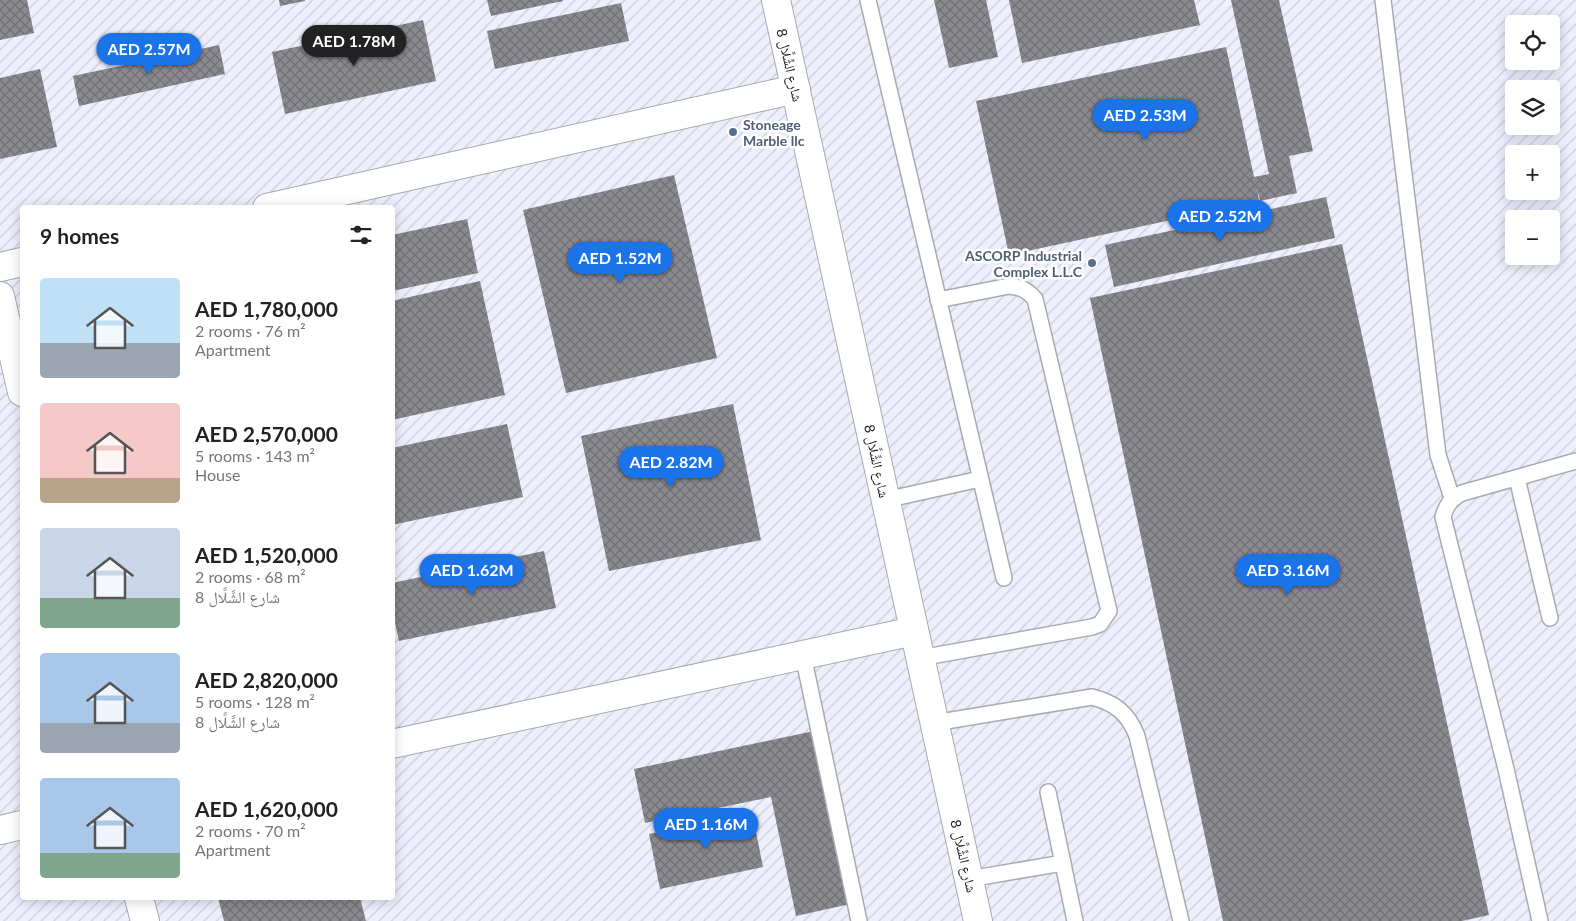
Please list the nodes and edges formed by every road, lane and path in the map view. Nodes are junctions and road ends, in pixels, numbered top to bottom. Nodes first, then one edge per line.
1 (776, 0) edge
2 (868, 0) edge
3 (1383, 0) edge
4 (796, 89) junction
5 (280, 205) edge
6 (20, 262) edge
7 (0, 267) edge
8 (0, 296) edge
9 (938, 300) junction
10 (20, 383) edge
11 (1576, 461) edge
12 (1517, 478) junction
13 (980, 479) junction
14 (1452, 498) junction
15 (885, 500) junction
16 (1004, 578) dead end
17 (1550, 618) dead end
18 (914, 631) junction
19 (803, 655) junction
20 (920, 658) junction
21 (934, 723) junction
22 (395, 743) edge
23 (1048, 792) dead end
24 (20, 825) edge
25 (0, 830) edge
26 (1063, 863) junction
27 (969, 879) junction
28 (140, 900) edge
29 (145, 921) edge
30 (859, 921) edge
31 (978, 921) edge
32 (1075, 921) edge
33 (1181, 921) edge
34 (1540, 921) edge

1 - 4 street, شارع الشَّلَّال 8
2 - 9 lane
3 - 14 lane
4 - 5 street
4 - 15 street, شارع الشَّلَّال 8
6 - 7 street
8 - 10 street
9 - 13 lane
9 - 20 lane
11 - 12 lane
12 - 14 lane
12 - 17 lane
13 - 15 lane
13 - 16 lane
14 - 34 lane
15 - 18 street, شارع الشَّلَّال 8
18 - 19 street
18 - 20 street, شارع الشَّلَّال 8
19 - 22 street
19 - 30 lane
20 - 21 street, شارع الشَّلَّال 8
21 - 27 street, شارع الشَّلَّال 8
21 - 33 lane
23 - 26 lane
24 - 25 street
26 - 27 lane
26 - 32 lane
27 - 31 street, شارع الشَّلَّال 8
28 - 29 street

